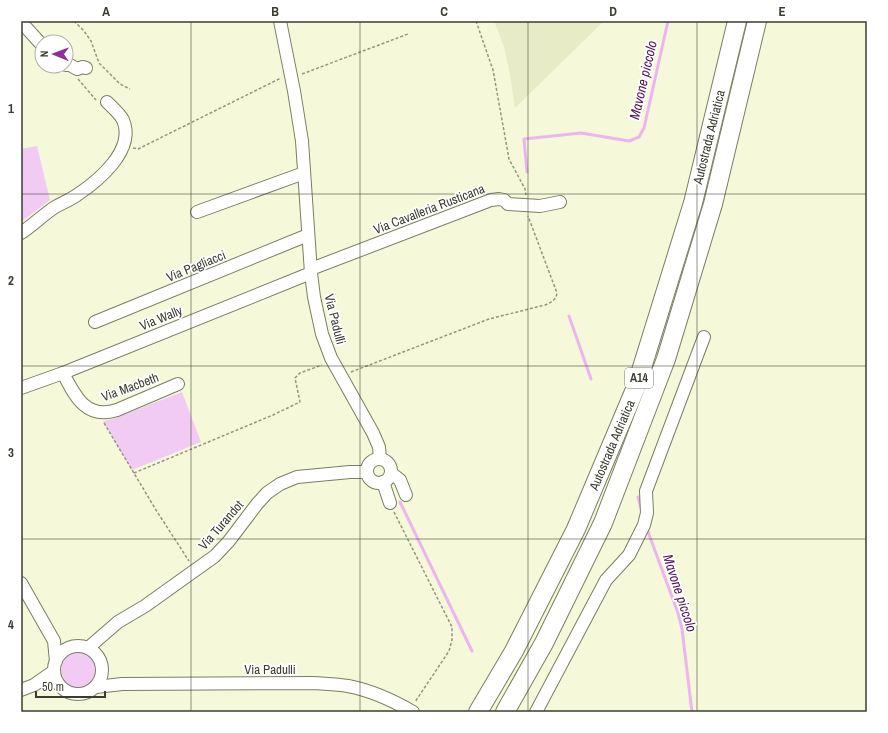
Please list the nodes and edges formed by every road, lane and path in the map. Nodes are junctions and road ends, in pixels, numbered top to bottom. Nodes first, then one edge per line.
1 (74, 21) edge
2 (280, 21) edge
3 (476, 21) edge
4 (737, 21) edge
5 (757, 21) edge
6 (21, 22) edge
7 (408, 34) dead end
8 (34, 36) edge
9 (74, 68) edge
10 (86, 68) dead end
11 (290, 76) junction
12 (76, 77) dead end
13 (130, 89) dead end
14 (107, 102) joint
15 (124, 145) junction
16 (304, 173) junction
17 (560, 202) dead end
18 (527, 206) junction
19 (197, 212) dead end
20 (21, 233) edge
21 (308, 235) junction
22 (311, 271) junction
23 (95, 322) dead end
24 (704, 337) dead end
25 (328, 363) dead end
26 (63, 373) junction
27 (342, 375) junction
28 (178, 384) dead end
29 (21, 388) edge
30 (100, 412) junction
31 (380, 459) junction
32 (367, 472) junction
33 (134, 473) junction
34 (387, 478) junction
35 (406, 494) dead end
36 (390, 503) joint
37 (191, 566) dead end
38 (21, 584) edge
39 (108, 632) junction
40 (54, 641) junction
41 (69, 648) junction
42 (88, 648) junction
43 (55, 666) junction
44 (102, 666) junction
45 (122, 684) junction
46 (34, 685) junction
47 (96, 687) junction
48 (61, 688) junction
49 (21, 690) edge
50 (413, 708) edge
51 (478, 712) edge
52 (505, 712) edge
53 (536, 712) edge

1 - 13 path
2 - 11 street, Via Padulli
3 - 18 path
4 - 51 highway, Autostrada Adriatica / A14
5 - 52 highway, Autostrada Adriatica / A14
6 - 8 street
7 - 11 path
9 - 10 street
11 - 15 path
11 - 16 street, Via Padulli
12 - 14 path
14 - 15 street
15 - 20 street
16 - 19 street
16 - 21 street, Via Padulli
17 - 18 street, Via Cavalleria Rusticana
18 - 22 street, Via Cavalleria Rusticana
18 - 27 path
21 - 22 street, Via Padulli
21 - 23 street, Via Pagliacci
22 - 26 street, Via Wally
22 - 27 street, Via Padulli
24 - 53 street
25 - 33 path
26 - 29 street, Via Wally
26 - 30 street, Via Macbeth
27 - 31 street, Via Padulli
28 - 30 street, Via Macbeth
30 - 33 path
31 - 32 street
31 - 34 street, Via Padulli
32 - 34 street
32 - 39 street, Via Turandot
33 - 37 path
34 - 35 street, Via Padulli
34 - 36 street
36 - 50 path
38 - 40 street
39 - 42 street, Via Turandot
39 - 44 street
40 - 41 street
40 - 43 street
41 - 42 street
41 - 43 street
42 - 44 street
43 - 46 street
43 - 48 street
44 - 45 street
44 - 47 street
45 - 47 street, Via Padulli
45 - 50 street, Via Padulli
46 - 48 street
46 - 49 street
47 - 48 street

